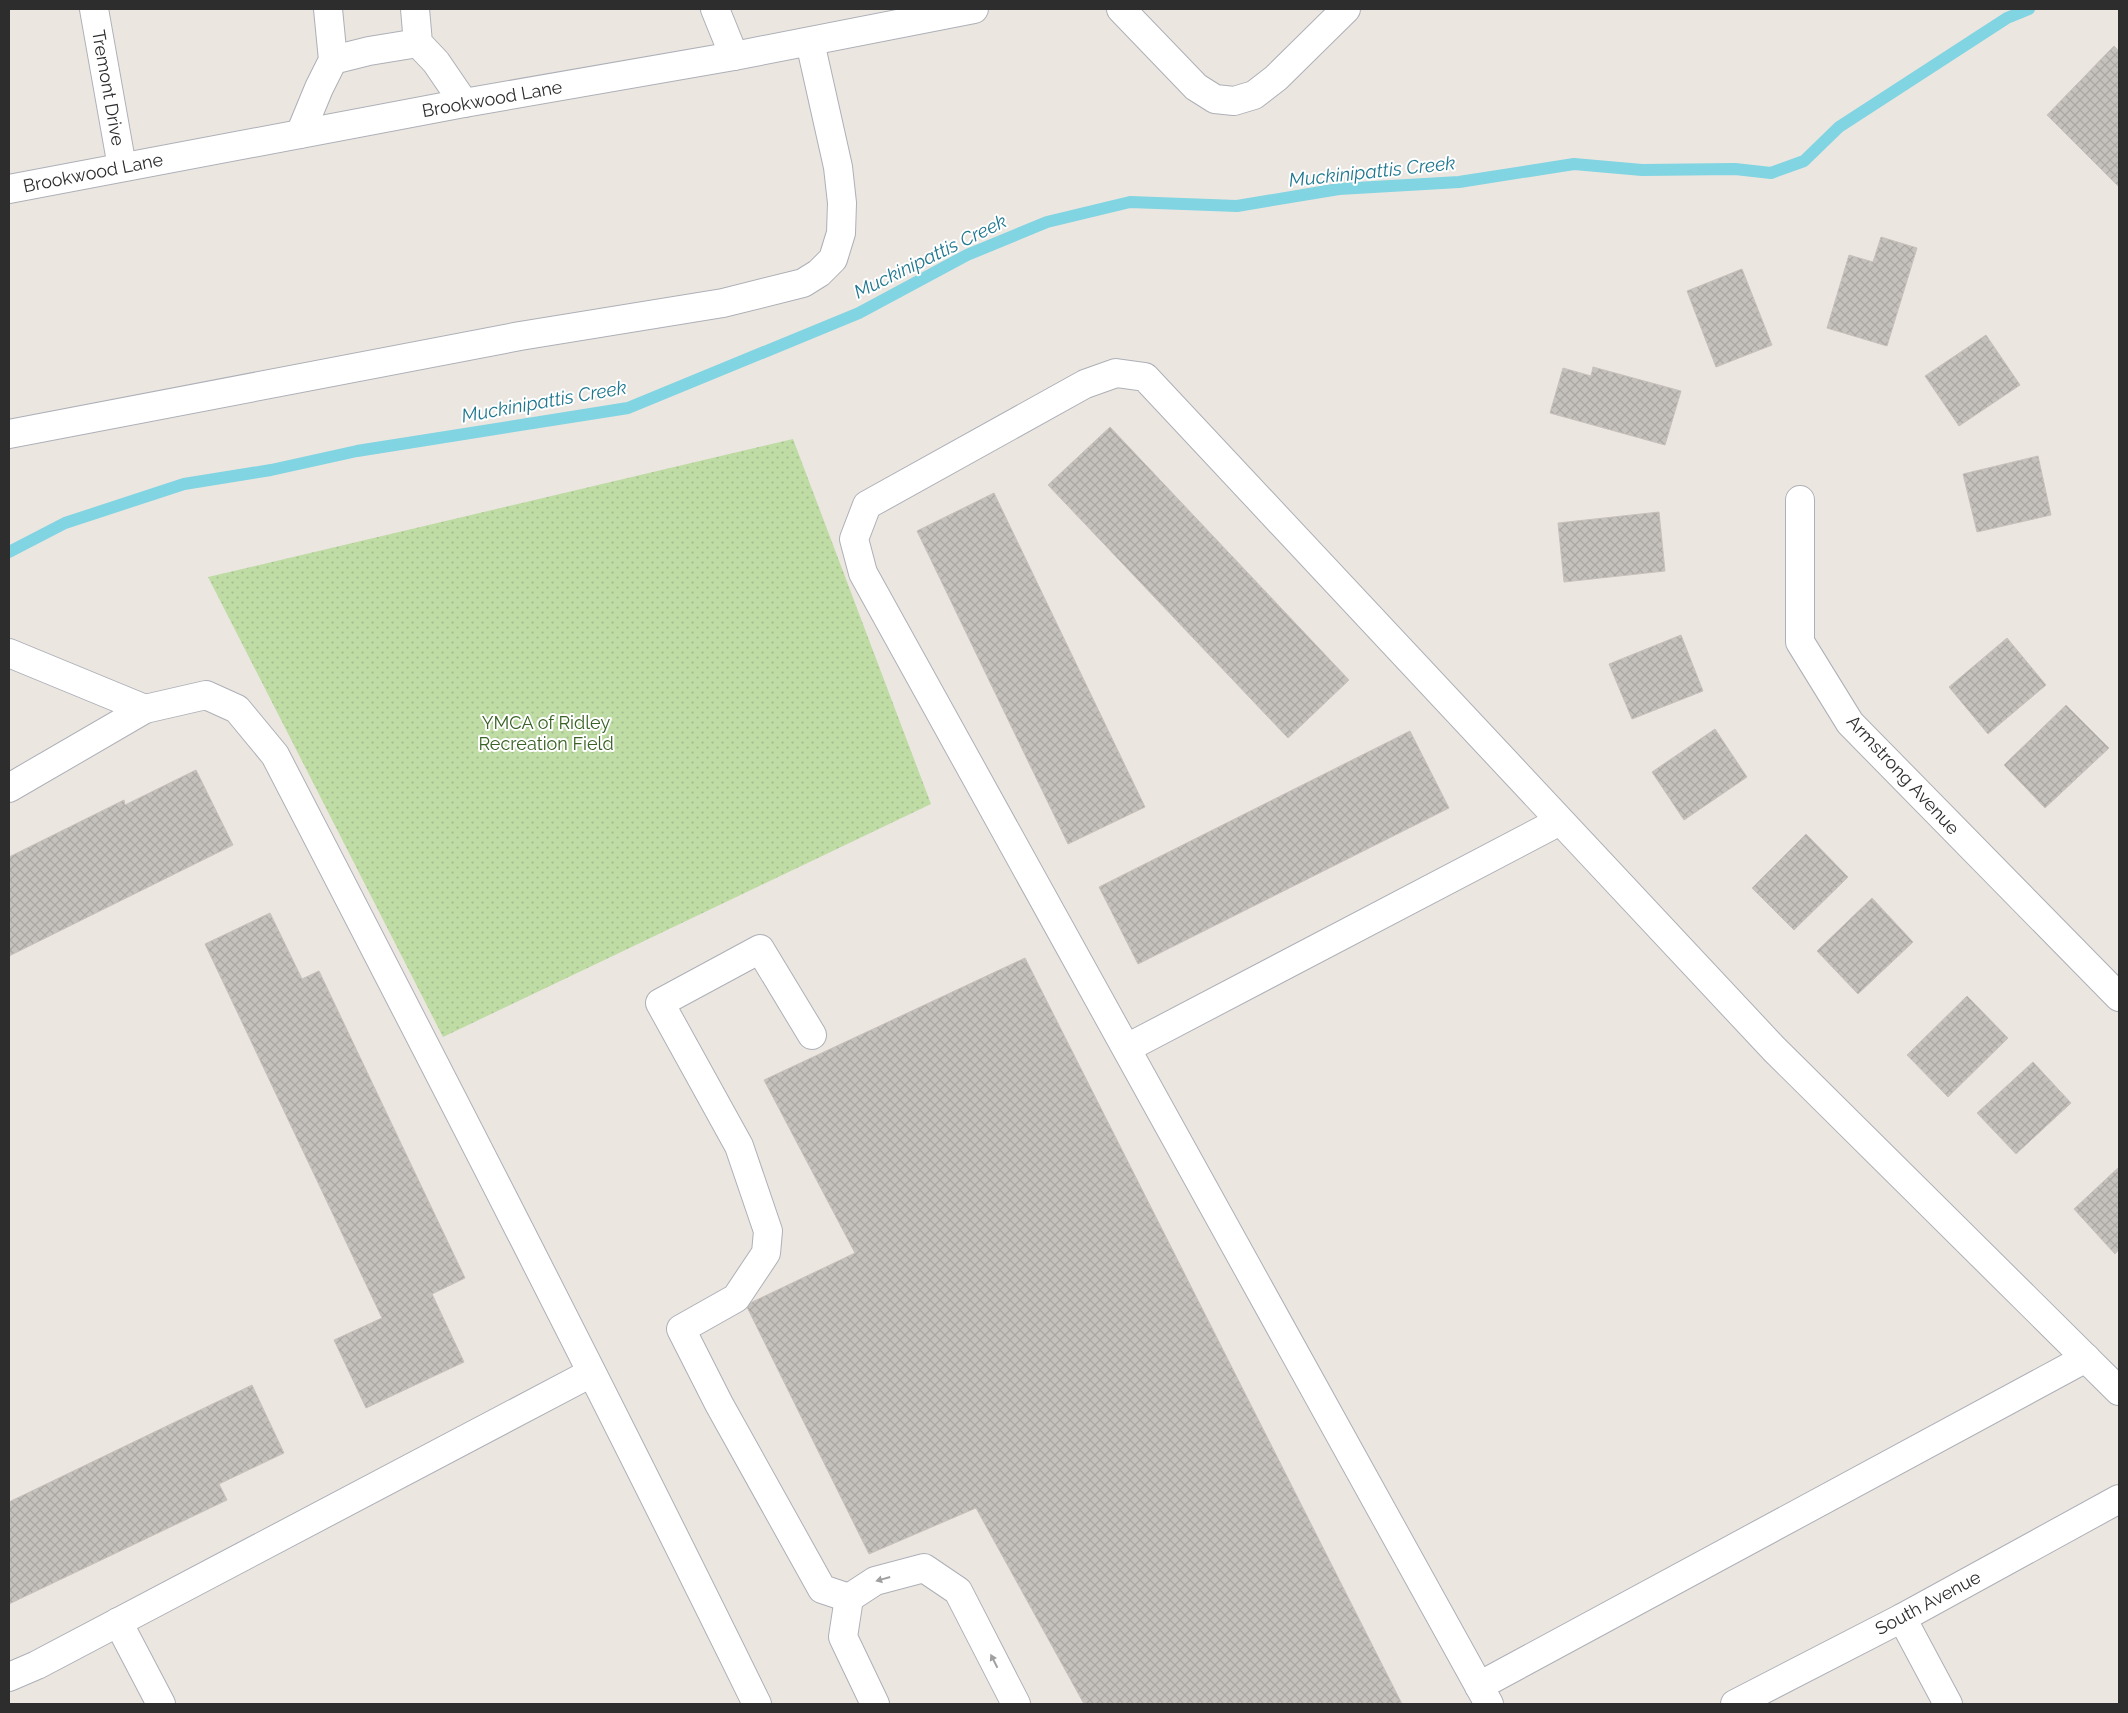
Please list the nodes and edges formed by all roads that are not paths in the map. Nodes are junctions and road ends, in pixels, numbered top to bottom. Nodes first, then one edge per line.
1 (94, 9) edge
2 (328, 9) edge
3 (415, 9) edge
4 (715, 9) edge
5 (974, 9) edge
6 (1121, 9) edge
7 (1346, 9) edge
8 (810, 42) junction
9 (418, 43) junction
10 (734, 56) junction
11 (333, 60) junction
12 (464, 103) junction
13 (300, 134) junction
14 (122, 167) junction
15 (9, 189) edge
16 (9, 434) edge
17 (1800, 500) dead end
18 (9, 653) edge
19 (145, 709) junction
20 (9, 788) edge
21 (1560, 821) junction
22 (2119, 997) edge
23 (812, 1035) dead end
24 (1126, 1048) junction
25 (2086, 1358) junction
26 (591, 1373) junction
27 (2119, 1391) edge
28 (2119, 1499) edge
29 (849, 1598) junction
30 (1902, 1618) junction
31 (118, 1622) junction
32 (9, 1677) edge
33 (1484, 1695) edge
34 (161, 1704) edge
35 (757, 1704) edge
36 (875, 1704) edge
37 (1016, 1704) edge
38 (1735, 1704) edge
39 (1948, 1704) edge

1 - 14 street, Tremont Drive
2 - 11 street
3 - 9 street
4 - 10 street
5 - 8 street, Brookwood Lane
6 - 7 street
8 - 10 street, Brookwood Lane
8 - 16 street
9 - 11 street
9 - 12 street
10 - 12 street, Brookwood Lane
11 - 13 street
12 - 13 street, Brookwood Lane
13 - 14 street, Brookwood Lane
14 - 15 street, Brookwood Lane
17 - 22 street, Armstrong Avenue
18 - 19 street
19 - 20 street
19 - 26 street
21 - 24 street
21 - 24 street
21 - 25 street
23 - 29 street
24 - 33 street
25 - 27 street
25 - 33 street
26 - 31 street
26 - 35 street
28 - 30 street, South Avenue
29 - 36 street
37 -> 29 street
30 - 38 street, South Avenue
30 - 39 street
31 - 32 street
31 - 34 street

